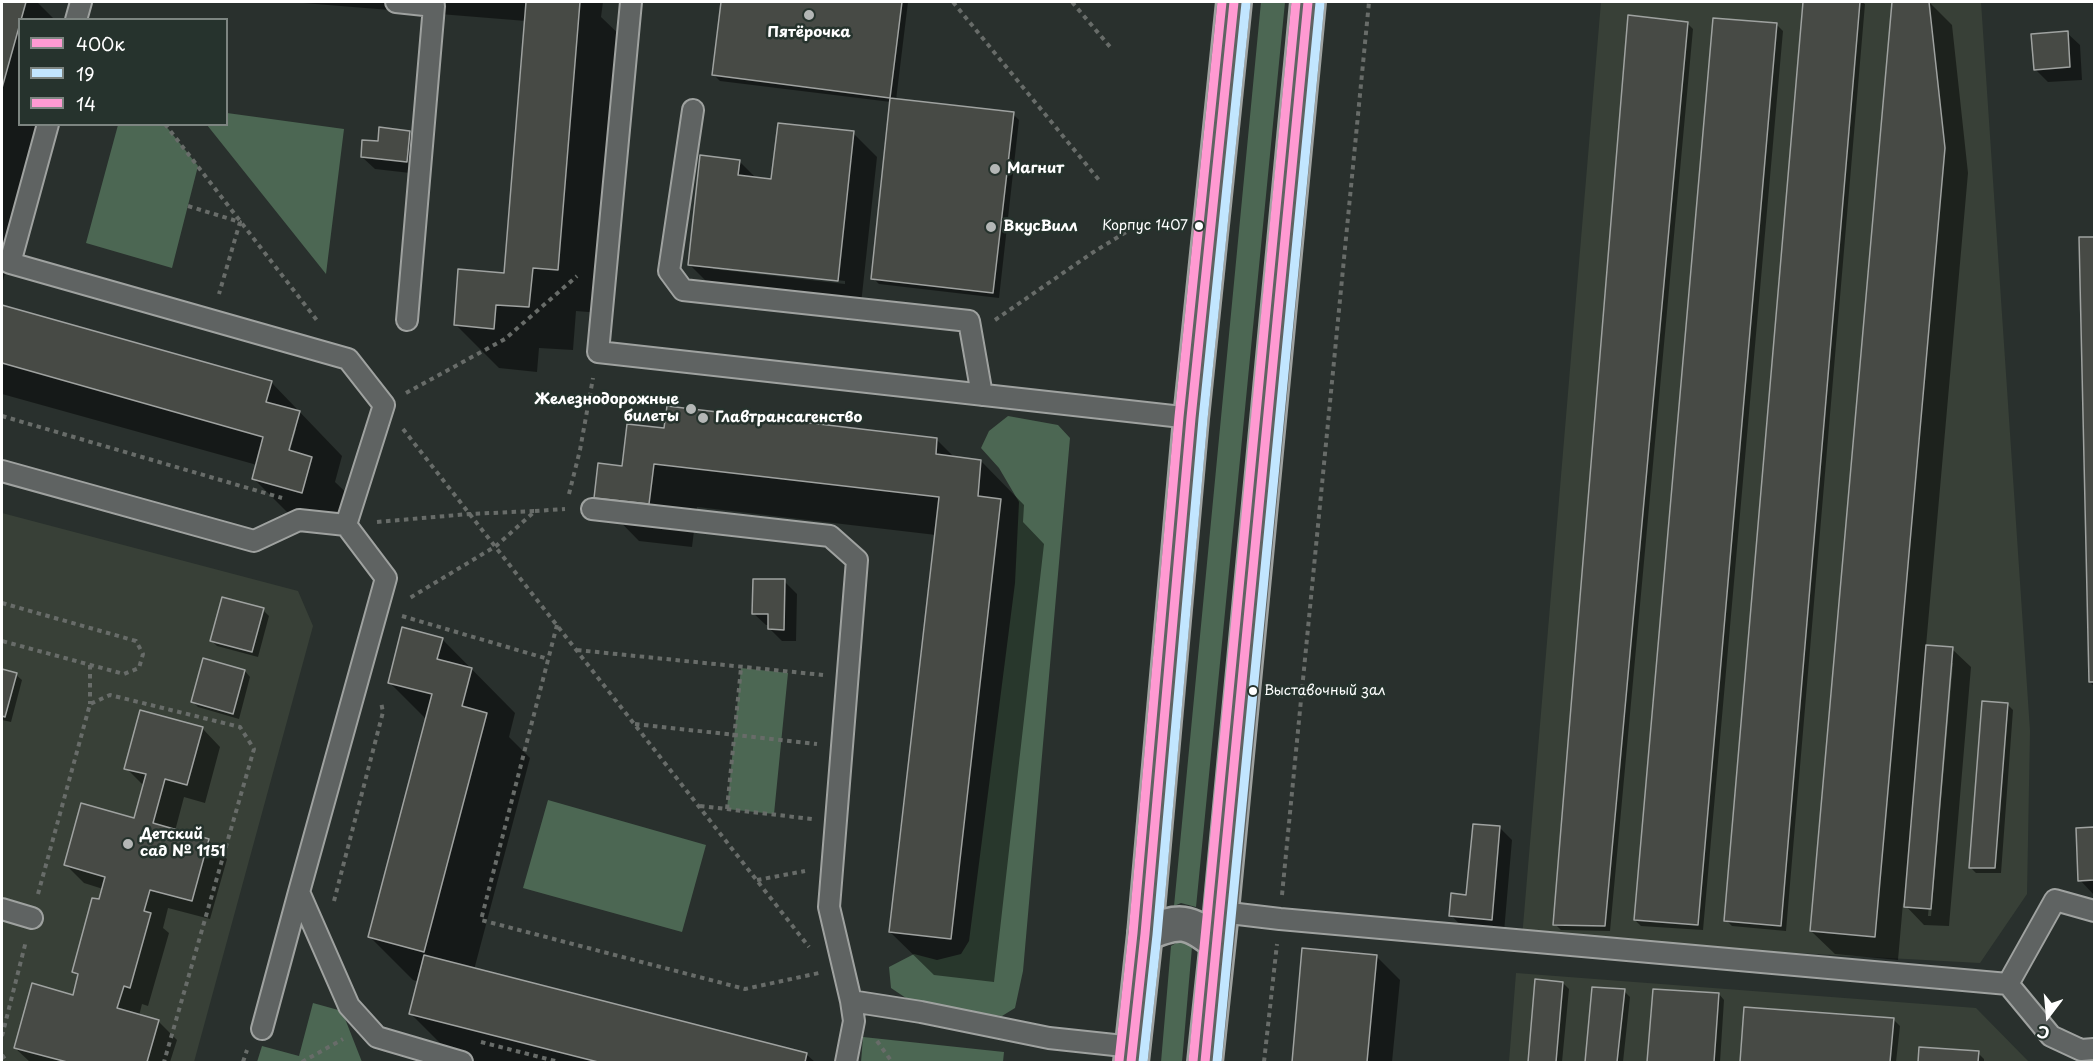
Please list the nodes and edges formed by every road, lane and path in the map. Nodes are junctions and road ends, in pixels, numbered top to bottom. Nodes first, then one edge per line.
1 (81, 2) edge
2 (396, 2) edge
3 (631, 2) edge
4 (953, 2) edge
5 (1072, 2) edge
6 (1234, 2) edge
7 (1308, 2) edge
8 (1369, 2) edge
9 (77, 18) edge
10 (1111, 48) dead end
11 (693, 110) dead end
12 (47, 126) edge
13 (167, 126) edge
14 (1099, 180) dead end
15 (188, 206) dead end
16 (1144, 221) dead end
17 (240, 222) junction
18 (607, 251) junction
19 (407, 320) dead end
20 (211, 321) junction
21 (969, 321) junction
22 (598, 352) junction
23 (348, 359) junction
24 (982, 395) junction
25 (384, 405) junction
26 (2, 416) edge
27 (1191, 418) junction
28 (2, 471) edge
29 (289, 500) dead end
30 (565, 509) junction
31 (592, 509) joint
32 (535, 511) junction
33 (469, 513) junction
34 (346, 525) junction
35 (496, 546) junction
36 (402, 602) dead end
37 (2, 603) edge
38 (400, 609) dead end
39 (557, 625) junction
40 (2, 641) edge
41 (577, 650) junction
42 (548, 659) junction
43 (90, 665) junction
44 (741, 668) junction
45 (848, 677) junction
46 (379, 695) dead end
47 (90, 705) junction
48 (635, 724) junction
49 (734, 734) junction
50 (842, 746) junction
51 (699, 806) junction
52 (727, 809) junction
53 (836, 823) junction
54 (832, 866) junction
55 (757, 880) junction
56 (299, 891) junction
57 (2, 909) edge
58 (338, 911) dead end
59 (2094, 911) edge
60 (32, 918) junction
61 (1280, 919) junction
62 (1219, 928) junction
63 (1145, 934) junction
64 (814, 953) dead end
65 (2008, 984) junction
66 (851, 1001) junction
67 (366, 1025) junction
68 (262, 1029) dead end
69 (2, 1036) edge
70 (478, 1041) dead end
71 (2094, 1049) edge
72 (2, 1054) edge
73 (1132, 1055) edge
74 (7, 1062) edge
75 (164, 1062) edge
76 (302, 1062) edge
77 (462, 1062) edge
78 (559, 1062) edge
79 (846, 1062) edge
80 (892, 1062) edge
81 (1205, 1062) edge
82 (1264, 1062) edge

1 - 9 lane
2 - 19 lane
3 - 18 lane
4 - 14 path
5 - 10 path
6 - 27 main road
7 - 62 main road
8 - 61 path
11 - 21 lane
12 - 20 lane
13 - 17 path
15 - 17 path
16 - 21 path
17 - 20 path
17 - 23 path
18 - 22 lane
18 - 25 path
20 - 23 lane
21 - 24 lane
22 - 24 lane
22 - 30 path
23 - 25 lane
24 - 27 lane
25 - 33 path
25 - 34 lane
26 - 29 path
27 - 63 main road
28 - 34 lane
30 - 31 path
30 - 32 path
31 - 45 lane
32 - 33 path
32 - 35 path
33 - 34 path
33 - 35 path
34 - 56 lane
35 - 36 path
35 - 39 path
37 - 43 path
38 - 42 path
39 - 41 path
39 - 42 path
40 - 43 path
41 - 44 path
41 - 48 path
42 - 66 path
43 - 47 path
44 - 45 path
44 - 49 path
45 - 50 lane
46 - 58 path
47 - 60 path
47 - 75 path
48 - 49 path
48 - 51 path
49 - 50 path
49 - 52 path
50 - 53 lane
51 - 52 path
51 - 55 path
52 - 53 path
53 - 54 lane
54 - 55 path
54 - 66 lane
55 - 64 path
56 - 67 lane
56 - 68 lane
57 - 60 lane
59 - 65 lane
60 - 69 path
61 - 62 lane
61 - 65 lane
61 - 82 path
62 - 63 main road
62 - 81 main road
63 - 73 main road
65 - 71 lane
66 - 73 lane
66 - 79 lane
66 - 80 path
67 - 76 path
67 - 77 lane
70 - 78 path
72 - 74 path

